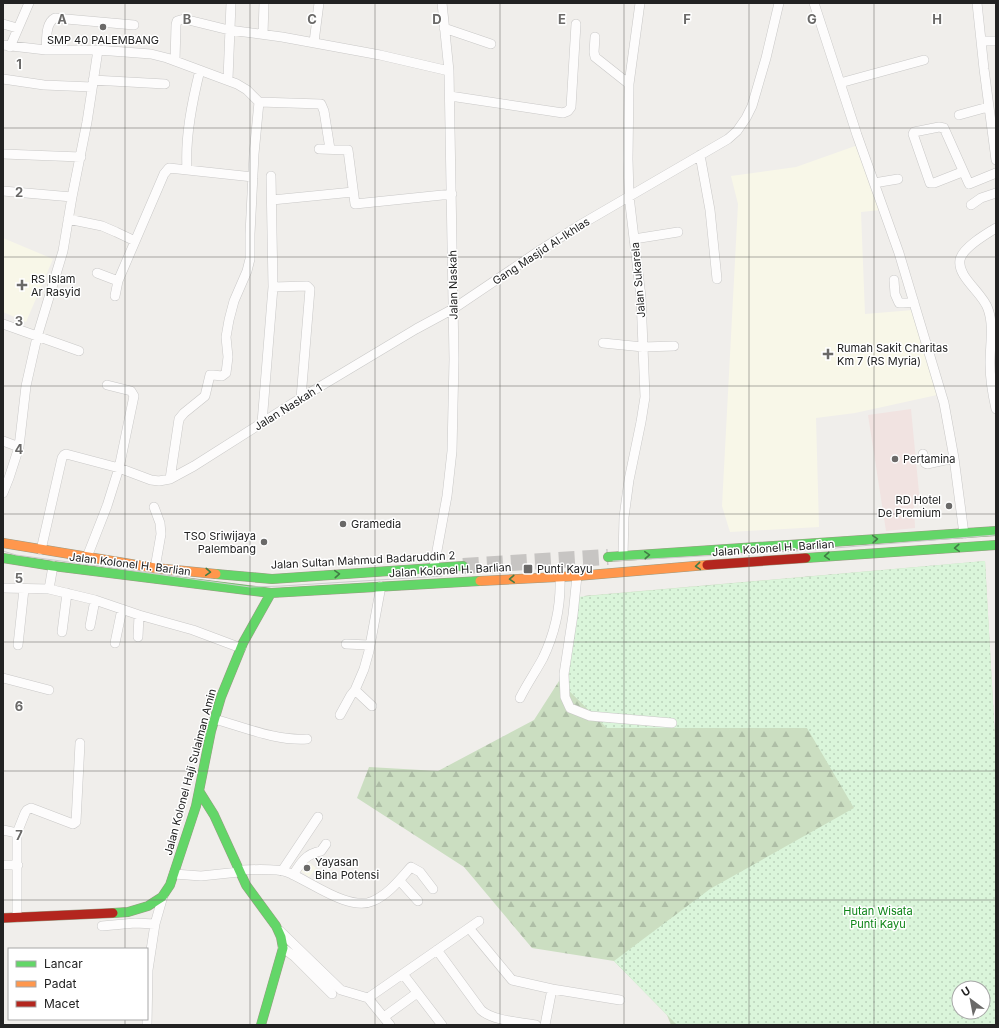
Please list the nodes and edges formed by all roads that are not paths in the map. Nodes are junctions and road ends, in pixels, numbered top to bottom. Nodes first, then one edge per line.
1 (29, 3) edge
2 (231, 3) edge
3 (264, 3) edge
4 (319, 3) edge
5 (442, 3) edge
6 (640, 3) edge
7 (779, 3) edge
8 (814, 3) edge
9 (977, 3) edge
10 (3, 24) edge
11 (576, 24) dead end
12 (134, 25) dead end
13 (17, 28) junction
14 (444, 28) junction
15 (229, 30) junction
16 (263, 34) junction
17 (595, 37) dead end
18 (982, 41) junction
19 (996, 41) edge
20 (314, 42) junction
21 (491, 44) dead end
22 (7, 46) edge
23 (46, 50) junction
24 (98, 50) junction
25 (924, 60) dead end
26 (175, 61) junction
27 (200, 70) junction
28 (449, 71) junction
29 (228, 79) junction
30 (3, 80) edge
31 (840, 83) junction
32 (92, 84) junction
33 (165, 84) dead end
34 (630, 84) junction
35 (450, 96) junction
36 (258, 102) junction
37 (988, 107) junction
38 (959, 114) dead end
39 (994, 126) edge
40 (994, 141) edge
41 (319, 149) dead end
42 (330, 149) junction
43 (3, 154) edge
44 (700, 155) junction
45 (80, 157) junction
46 (996, 160) edge
47 (187, 170) junction
48 (962, 172) junction
49 (996, 173) edge
50 (271, 176) dead end
51 (253, 177) junction
52 (898, 179) dead end
53 (874, 183) junction
54 (3, 191) edge
55 (353, 192) junction
56 (996, 192) edge
57 (452, 194) junction
58 (72, 196) junction
59 (629, 196) junction
60 (272, 200) junction
61 (971, 205) dead end
62 (68, 219) junction
63 (996, 228) edge
64 (678, 232) dead end
65 (634, 239) junction
66 (135, 241) junction
67 (97, 273) dead end
68 (717, 279) dead end
69 (894, 280) dead end
70 (118, 281) junction
71 (273, 287) junction
72 (115, 296) dead end
73 (914, 302) junction
74 (453, 309) junction
75 (3, 324) edge
76 (37, 336) junction
77 (603, 342) dead end
78 (674, 346) dead end
79 (643, 347) junction
80 (79, 351) dead end
81 (993, 364) edge
82 (107, 385) dead end
83 (301, 398) junction
84 (996, 409) edge
85 (262, 422) junction
86 (3, 441) edge
87 (19, 447) junction
88 (923, 454) dead end
89 (954, 458) junction
90 (119, 468) junction
91 (170, 479) junction
92 (3, 493) edge
93 (154, 507) dead end
94 (996, 531) edge
95 (964, 534) junction
96 (3, 543) edge
97 (996, 545) edge
98 (41, 550) junction
99 (622, 556) junction
100 (87, 557) junction
101 (608, 557) tunnel mouth
102 (3, 558) edge
103 (53, 566) junction
104 (463, 566) tunnel mouth
105 (434, 567) junction
106 (155, 568) junction
107 (577, 576) junction
108 (560, 577) junction
109 (381, 586) junction
110 (3, 588) edge
111 (24, 589) junction
112 (49, 589) junction
113 (67, 593) junction
114 (270, 593) junction
115 (95, 600) junction
116 (122, 609) junction
117 (139, 615) junction
118 (90, 626) dead end
119 (62, 632) dead end
120 (138, 638) dead end
121 (115, 644) dead end
122 (346, 644) dead end
123 (18, 645) dead end
124 (369, 645) junction
125 (241, 648) junction
126 (3, 678) edge
127 (49, 690) dead end
128 (356, 690) junction
129 (524, 690) dead end
130 (372, 706) dead end
131 (340, 715) dead end
132 (214, 719) junction
133 (672, 723) dead end
134 (307, 739) dead end
135 (80, 743) dead end
136 (199, 791) junction
137 (318, 817) dead end
138 (3, 830) edge
139 (17, 833) junction
140 (326, 844) dead end
141 (18, 864) junction
142 (3, 865) edge
143 (239, 871) junction
144 (282, 871) junction
145 (174, 874) junction
146 (293, 875) junction
147 (400, 881) junction
148 (433, 889) dead end
149 (163, 896) junction
150 (418, 900) dead end
151 (17, 917) junction
152 (3, 918) edge
153 (479, 921) dead end
154 (155, 924) junction
155 (102, 926) dead end
156 (276, 926) junction
157 (470, 928) junction
158 (283, 948) junction
159 (437, 950) junction
160 (148, 970) edge
161 (403, 974) junction
162 (552, 989) junction
163 (417, 993) junction
164 (332, 994) dead end
165 (368, 998) junction
166 (620, 1000) dead end
167 (384, 1017) junction
168 (261, 1025) edge
169 (390, 1025) edge
170 (442, 1025) edge
171 (536, 1025) edge
172 (545, 1025) edge

1 - 13 street
2 - 15 street
3 - 16 street
4 - 20 street
5 - 14 street, Jalan Naskah
6 - 34 street, Jalan Sukarela
7 - 44 street, Gang Masjid Al-Ikhlas
8 - 31 street
9 - 18 street
10 - 13 street
11 - 35 street
12 - 23 street
13 - 22 street
14 - 21 street
14 - 28 street, Jalan Naskah
15 - 16 street
15 - 26 street
15 - 29 street
16 - 20 street
17 - 34 street
18 - 19 street
18 - 37 street
20 - 28 street
22 - 23 street
23 - 24 street
24 - 26 street
24 - 32 street
25 - 31 street
26 - 27 street
27 - 29 street
27 - 47 street
28 - 35 street, Jalan Naskah
29 - 36 street
30 - 32 street
31 - 53 street
32 - 33 street
32 - 45 street
34 - 59 street, Jalan Sukarela
35 - 57 street, Jalan Naskah
36 - 42 street
36 - 51 street
37 - 38 street
37 - 39 street
39 - 40 street
40 - 46 street
41 - 42 street
42 - 55 street
43 - 45 street
44 - 59 street, Gang Masjid Al-Ikhlas
44 - 68 street
45 - 58 street
47 - 51 street
47 - 66 street
48 - 48 street
48 - 49 street
50 - 60 street
51 - 91 street
52 - 53 street
53 - 73 street
54 - 58 street
55 - 57 street
55 - 60 street
56 - 61 street
57 - 74 street, Jalan Naskah
58 - 62 street
59 - 65 street, Jalan Sukarela
59 - 74 street, Gang Masjid Al-Ikhlas
60 - 71 street
62 - 66 street
62 - 76 street
63 - 81 street
64 - 65 street
65 - 79 street, Jalan Sukarela
66 - 70 street
67 - 70 street
69 - 73 street
70 - 72 street
71 - 83 street
71 - 85 street
73 - 89 street
74 - 83 street, Jalan Naskah 1
74 - 105 street, Jalan Naskah
75 - 76 street
76 - 80 street
76 - 87 street
77 - 79 street
78 - 79 street
79 - 99 street, Jalan Sukarela
81 - 84 street
82 - 90 street
83 - 85 street, Jalan Naskah 1
85 - 91 street, Jalan Naskah 1
86 - 87 street
87 - 92 street
88 - 89 street
89 - 95 street
90 - 91 street, Jalan Naskah 1
90 - 98 street, Jalan Naskah 1
90 - 100 street
93 - 106 street
94 - 95 main road, Jalan Kolonel H. Barlian
99 -> 95 main road, Jalan Kolonel H. Barlian
96 - 98 main road, Jalan Sultan Mahmud Badaruddin 2
97 -> 107 main road, Jalan Kolonel H. Barlian
98 - 100 main road, Jalan Sultan Mahmud Badaruddin 2
99 - 101 main road, Jalan Kolonel H. Barlian
100 - 106 main road, Jalan Sultan Mahmud Badaruddin 2
102 - 103 main road, Jalan Kolonel H. Barlian
103 - 112 street
103 - 114 main road, Jalan Kolonel H. Barlian
104 - 105 main road, Jalan Sultan Mahmud Badaruddin 2
106 -> 105 main road, Jalan Sultan Mahmud Badaruddin 2
107 - 108 main road, Jalan Kolonel H. Barlian
107 - 133 street
108 -> 109 main road, Jalan Kolonel H. Barlian
108 - 129 street
109 - 114 main road, Jalan Kolonel H. Barlian
109 - 124 street
110 - 111 street
111 - 112 street
111 - 123 street
112 - 113 street
113 - 115 street
113 - 119 street
114 - 125 main road, Jalan Kolonel Haji Sulaiman Amin
115 - 116 street
115 - 118 street
116 - 117 street
116 - 121 street
117 - 120 street
117 - 125 street
122 - 124 street
124 - 128 street
125 - 132 main road, Jalan Kolonel Haji Sulaiman Amin
126 - 127 street
128 - 130 street
128 - 131 street
132 - 134 street
132 - 136 main road, Jalan Kolonel Haji Sulaiman Amin
135 - 139 street
136 - 143 main road
136 - 145 main road, Jalan Kolonel Haji Sulaiman Amin
137 - 144 street
138 - 139 street
139 - 141 street
140 - 146 street
141 - 142 street
141 - 151 street
143 - 144 street
143 - 145 street
143 - 156 main road
144 - 146 street
145 - 149 main road, Jalan Kolonel Haji Sulaiman Amin
146 - 147 street
147 - 148 street
147 - 150 street
149 - 151 main road, Jalan Kolonel Haji Sulaiman Amin
149 - 154 street
151 - 152 main road, Jalan Kolonel Haji Sulaiman Amin
153 - 157 street
154 - 155 street
154 - 160 street
156 - 158 main road
156 - 165 street
157 - 159 street
157 - 162 street
158 - 164 street
158 - 168 main road
159 - 161 street
159 - 171 street
161 - 163 street
161 - 165 street
162 - 166 street
162 - 172 street
163 - 167 street
163 - 170 street
165 - 167 street
167 - 169 street

